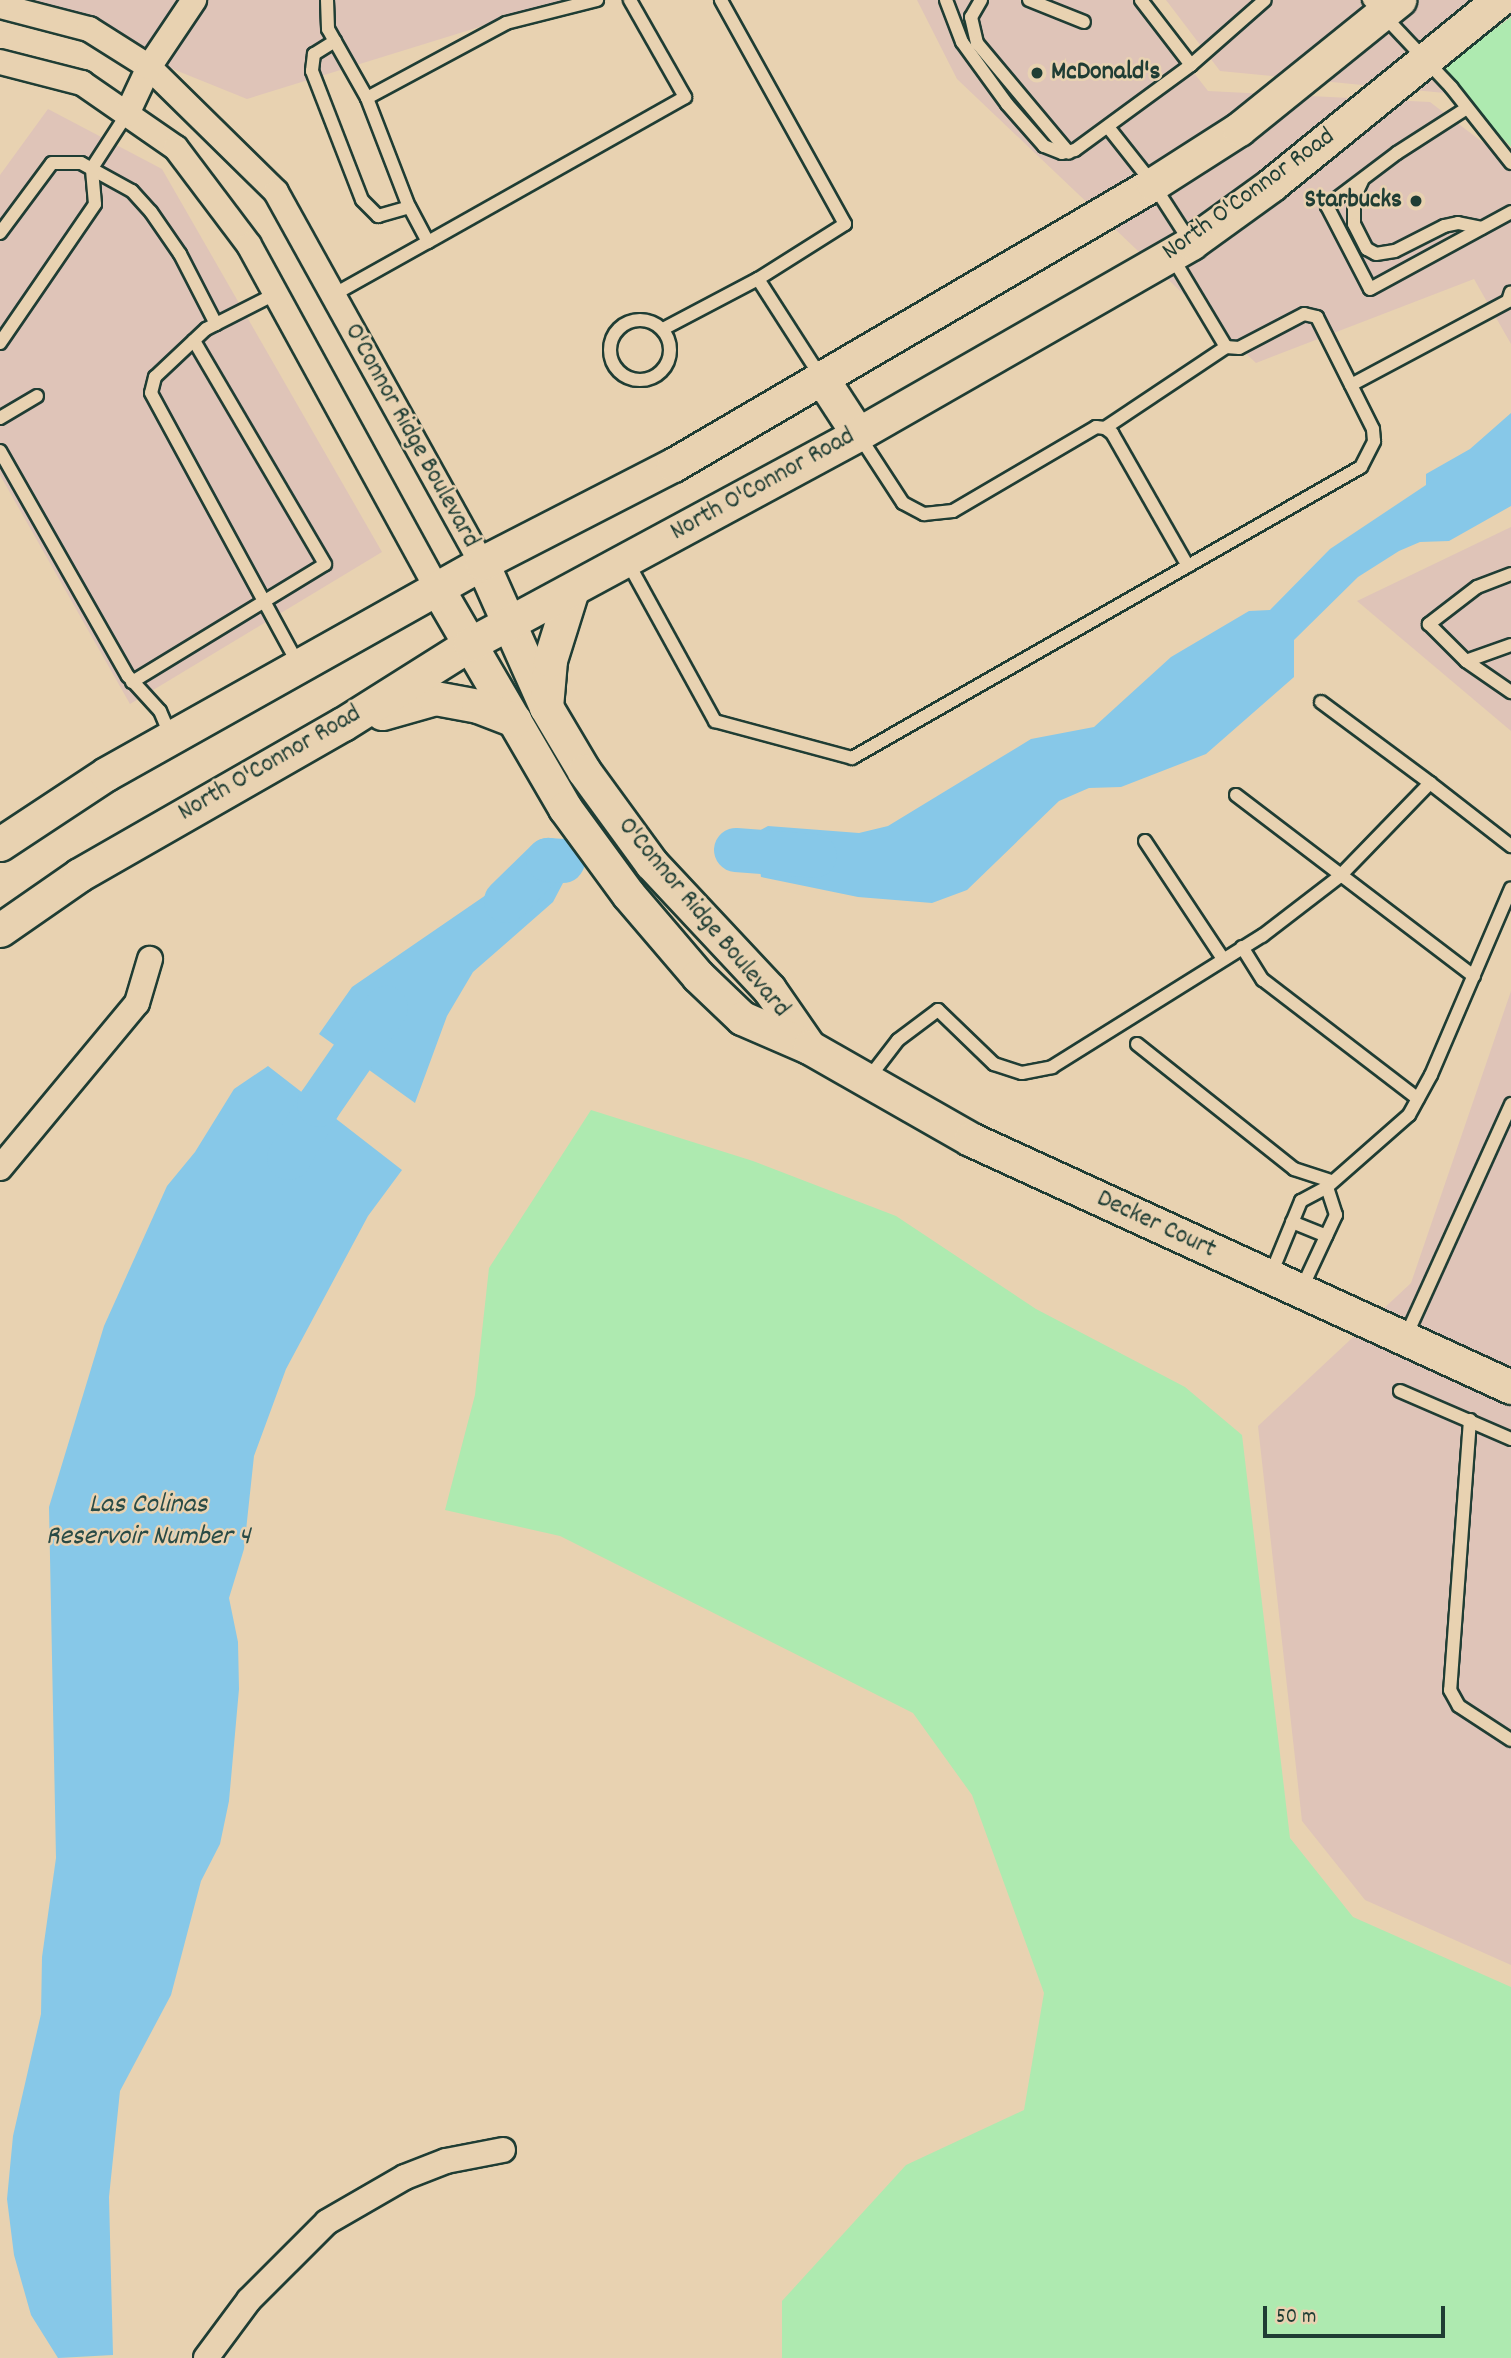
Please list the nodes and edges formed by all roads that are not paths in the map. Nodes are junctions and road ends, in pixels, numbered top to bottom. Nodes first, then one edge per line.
1 (194, 0) edge
2 (327, 0) edge
3 (597, 0) edge
4 (630, 0) edge
5 (720, 0) edge
6 (946, 0) edge
7 (981, 0) edge
8 (1028, 0) edge
9 (1141, 0) edge
10 (1265, 0) edge
11 (1499, 0) edge
12 (1384, 4) edge
13 (0, 6) edge
14 (1084, 22) dead end
15 (335, 41) junction
16 (1424, 58) junction
17 (0, 62) edge
18 (1191, 65) junction
19 (149, 67) junction
20 (367, 98) junction
21 (1467, 108) junction
22 (127, 114) junction
23 (1108, 127) junction
24 (1069, 152) junction
25 (1511, 163) edge
26 (92, 168) junction
27 (1364, 178) junction
28 (1153, 184) junction
29 (409, 207) junction
30 (1511, 212) edge
31 (1481, 228) junction
32 (0, 233) edge
33 (428, 242) junction
34 (1181, 249) junction
35 (758, 279) junction
36 (1511, 292) edge
37 (275, 294) junction
38 (333, 295) junction
39 (216, 324) junction
40 (663, 329) junction
41 (194, 341) junction
42 (0, 343) edge
43 (1226, 347) junction
44 (821, 377) junction
45 (1352, 385) junction
46 (37, 396) dead end
47 (0, 418) edge
48 (1105, 428) junction
49 (858, 434) junction
50 (0, 451) edge
51 (627, 560) junction
52 (482, 563) junction
53 (1188, 566) junction
54 (1511, 574) edge
55 (437, 588) junction
56 (572, 590) junction
57 (265, 605) junction
58 (506, 625) junction
59 (470, 644) junction
60 (1511, 645) edge
61 (1466, 661) junction
62 (299, 666) junction
63 (132, 682) junction
64 (1511, 692) edge
65 (1321, 702) dead end
66 (546, 707) junction
67 (514, 720) junction
68 (343, 724) junction
69 (171, 738) junction
70 (1430, 783) junction
71 (1236, 796) dead end
72 (1145, 841) dead end
73 (0, 844) edge
74 (1511, 846) edge
75 (1339, 877) junction
76 (1511, 888) edge
77 (0, 930) edge
78 (1242, 947) junction
79 (150, 959) dead end
80 (1223, 960) junction
81 (1474, 976) junction
82 (1137, 1044) dead end
83 (809, 1047) junction
84 (868, 1079) junction
85 (1418, 1099) junction
86 (1511, 1104) edge
87 (0, 1168) edge
88 (1328, 1184) junction
89 (1292, 1222) junction
90 (1326, 1236) junction
91 (1269, 1278) junction
92 (1300, 1292) junction
93 (1405, 1340) junction
94 (1511, 1387) edge
95 (1400, 1391) dead end
96 (1470, 1420) junction
97 (1511, 1439) edge
98 (1511, 1740) edge
99 (503, 2150) dead end
100 (206, 2358) edge

1 - 19 street
2 - 15 lane
3 - 20 lane
4 - 33 lane
5 - 35 lane
6 - 24 lane
7 - 24 lane
8 - 14 lane
9 - 18 lane
10 - 18 lane
11 - 16 main road, North O'Connor Road
12 - 16 lane
12 - 28 main road
13 - 19 street, O'Connor Ridge Boulevard
15 - 20 lane
15 - 29 lane
16 - 21 lane
16 - 34 main road, North O'Connor Road
17 - 22 street, O'Connor Ridge Boulevard
18 - 23 lane
19 - 22 street
19 - 38 street, O'Connor Ridge Boulevard
20 - 29 lane
21 - 25 lane
21 - 27 lane
22 - 26 lane
22 - 37 street, O'Connor Ridge Boulevard
23 - 24 lane
23 - 28 lane
26 - 32 lane
26 - 39 lane
26 - 42 lane
27 - 31 lane
27 - 31 lane
28 - 34 lane
28 - 44 main road
29 - 33 lane
30 - 31 lane
33 - 38 lane
34 - 43 lane
34 - 49 main road, North O'Connor Road
35 - 40 lane
35 - 44 lane
36 - 45 lane
37 - 39 lane
37 - 55 street, O'Connor Ridge Boulevard
38 - 52 street, O'Connor Ridge Boulevard
39 - 41 lane
40 - 40 lane
41 - 57 lane
41 - 57 lane
43 - 45 lane
43 - 48 lane
44 - 49 main road
44 - 52 main road
45 - 53 lane
46 - 47 lane
48 - 49 lane
48 - 53 lane
49 - 51 main road, North O'Connor Road
50 - 63 lane
51 - 53 lane
51 - 56 main road, North O'Connor Road
52 - 55 main road
52 - 58 main road, O'Connor Ridge Boulevard
54 - 61 lane
55 - 59 main road, O'Connor Ridge Boulevard
55 - 62 main road
56 - 58 main road, North O'Connor Road
56 - 66 main road
57 - 62 lane
57 - 63 lane
58 - 59 main road, North O'Connor Road
58 - 66 main road, O'Connor Ridge Boulevard
59 - 67 main road, O'Connor Ridge Boulevard
59 - 68 main road, North O'Connor Road
60 - 61 lane
61 - 64 lane
62 - 69 main road
63 - 69 lane
65 - 70 lane
66 - 83 main road, O'Connor Ridge Boulevard
67 - 68 main road
67 - 83 main road, O'Connor Ridge Boulevard
68 - 77 main road, North O'Connor Road
69 - 73 main road
70 - 74 lane
70 - 75 lane
71 - 75 lane
72 - 80 lane
75 - 78 lane
75 - 81 lane
76 - 81 lane
78 - 80 lane
78 - 85 lane
79 - 87 street
80 - 84 lane
81 - 85 lane
82 - 88 lane
83 - 84 main road, Decker Court
84 - 91 main road, Decker Court
85 - 88 lane
86 - 93 lane
88 - 89 lane
88 - 90 lane
89 - 90 lane
89 - 91 lane
90 - 92 lane
91 - 92 main road, Decker Court
92 - 93 main road, Decker Court
93 - 94 main road, Decker Court
95 - 96 lane
96 - 97 lane
96 - 98 lane
99 - 100 street

